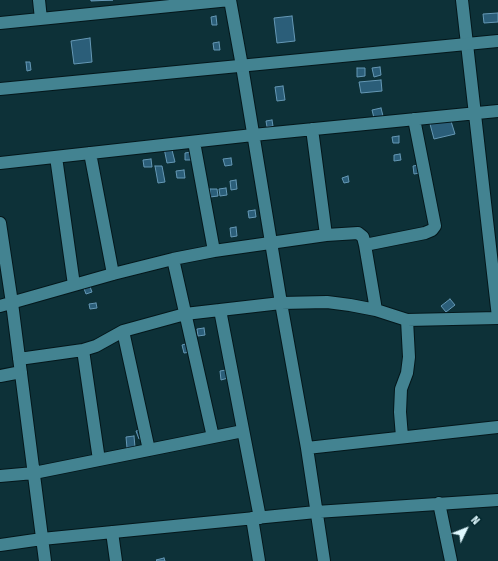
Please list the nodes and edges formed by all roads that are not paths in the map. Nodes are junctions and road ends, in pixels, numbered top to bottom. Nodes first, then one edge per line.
1 (39, 0) edge
2 (230, 0) edge
3 (462, 0) edge
4 (41, 19) junction
5 (0, 23) edge
6 (498, 41) edge
7 (467, 44) junction
8 (242, 66) junction
9 (0, 89) edge
10 (498, 111) edge
11 (475, 114) junction
12 (414, 120) junction
13 (312, 129) junction
14 (253, 135) junction
15 (194, 142) junction
16 (90, 153) junction
17 (56, 157) junction
18 (0, 163) edge
19 (0, 223) edge
20 (326, 235) junction
21 (271, 243) junction
22 (365, 245) junction
23 (214, 251) junction
24 (495, 258) edge
25 (173, 259) junction
26 (113, 274) junction
27 (74, 285) junction
28 (281, 303) junction
29 (6, 305) edge
30 (220, 310) junction
31 (376, 310) junction
32 (185, 314) junction
33 (498, 317) edge
34 (407, 320) junction
35 (123, 331) junction
36 (82, 350) junction
37 (19, 359) junction
38 (21, 372) junction
39 (0, 376) edge
40 (498, 427) edge
41 (243, 432) junction
42 (213, 437) junction
43 (402, 437) junction
44 (307, 448) junction
45 (149, 450) junction
46 (99, 460) junction
47 (34, 473) junction
48 (0, 476) edge
49 (498, 500) edge
50 (439, 503) junction
51 (316, 512) junction
52 (256, 518) junction
53 (112, 532) junction
54 (42, 539) junction
55 (0, 545) edge
56 (45, 561) edge
57 (116, 561) edge
58 (259, 561) edge
59 (324, 561) edge
60 (450, 561) edge

1 - 4 street
2 - 4 street
2 - 8 street
3 - 7 street
4 - 5 street
6 - 7 street
7 - 8 street
7 - 11 street
8 - 9 street
8 - 14 street
10 - 11 street
11 - 12 street
11 - 24 street
12 - 13 street
12 - 22 street
13 - 14 street
13 - 20 street
14 - 15 street
14 - 21 street
15 - 16 street
15 - 23 street
16 - 17 street
16 - 26 street
17 - 18 street
17 - 27 street
19 - 29 street
20 - 21 street
20 - 22 street
21 - 23 street
21 - 28 street
22 - 31 street
23 - 25 street
24 - 33 street
25 - 26 street
25 - 32 street
26 - 27 street
27 - 29 street
28 - 30 street
28 - 31 street
28 - 44 street
29 - 37 street
30 - 32 street
30 - 41 street
31 - 34 street
32 - 35 street
32 - 42 street
33 - 34 street
34 - 43 street
35 - 36 street
35 - 45 street
36 - 37 street
36 - 46 street
37 - 38 street
38 - 39 street
38 - 47 street
40 - 43 street
41 - 42 street
41 - 52 street
42 - 45 street
43 - 44 street
44 - 51 street
45 - 46 street
46 - 47 street
47 - 48 street
47 - 54 street
49 - 50 street
50 - 51 street
50 - 60 street
51 - 52 street
51 - 59 street
52 - 53 street
52 - 58 street
53 - 54 street
53 - 57 street
54 - 55 street
54 - 56 street

